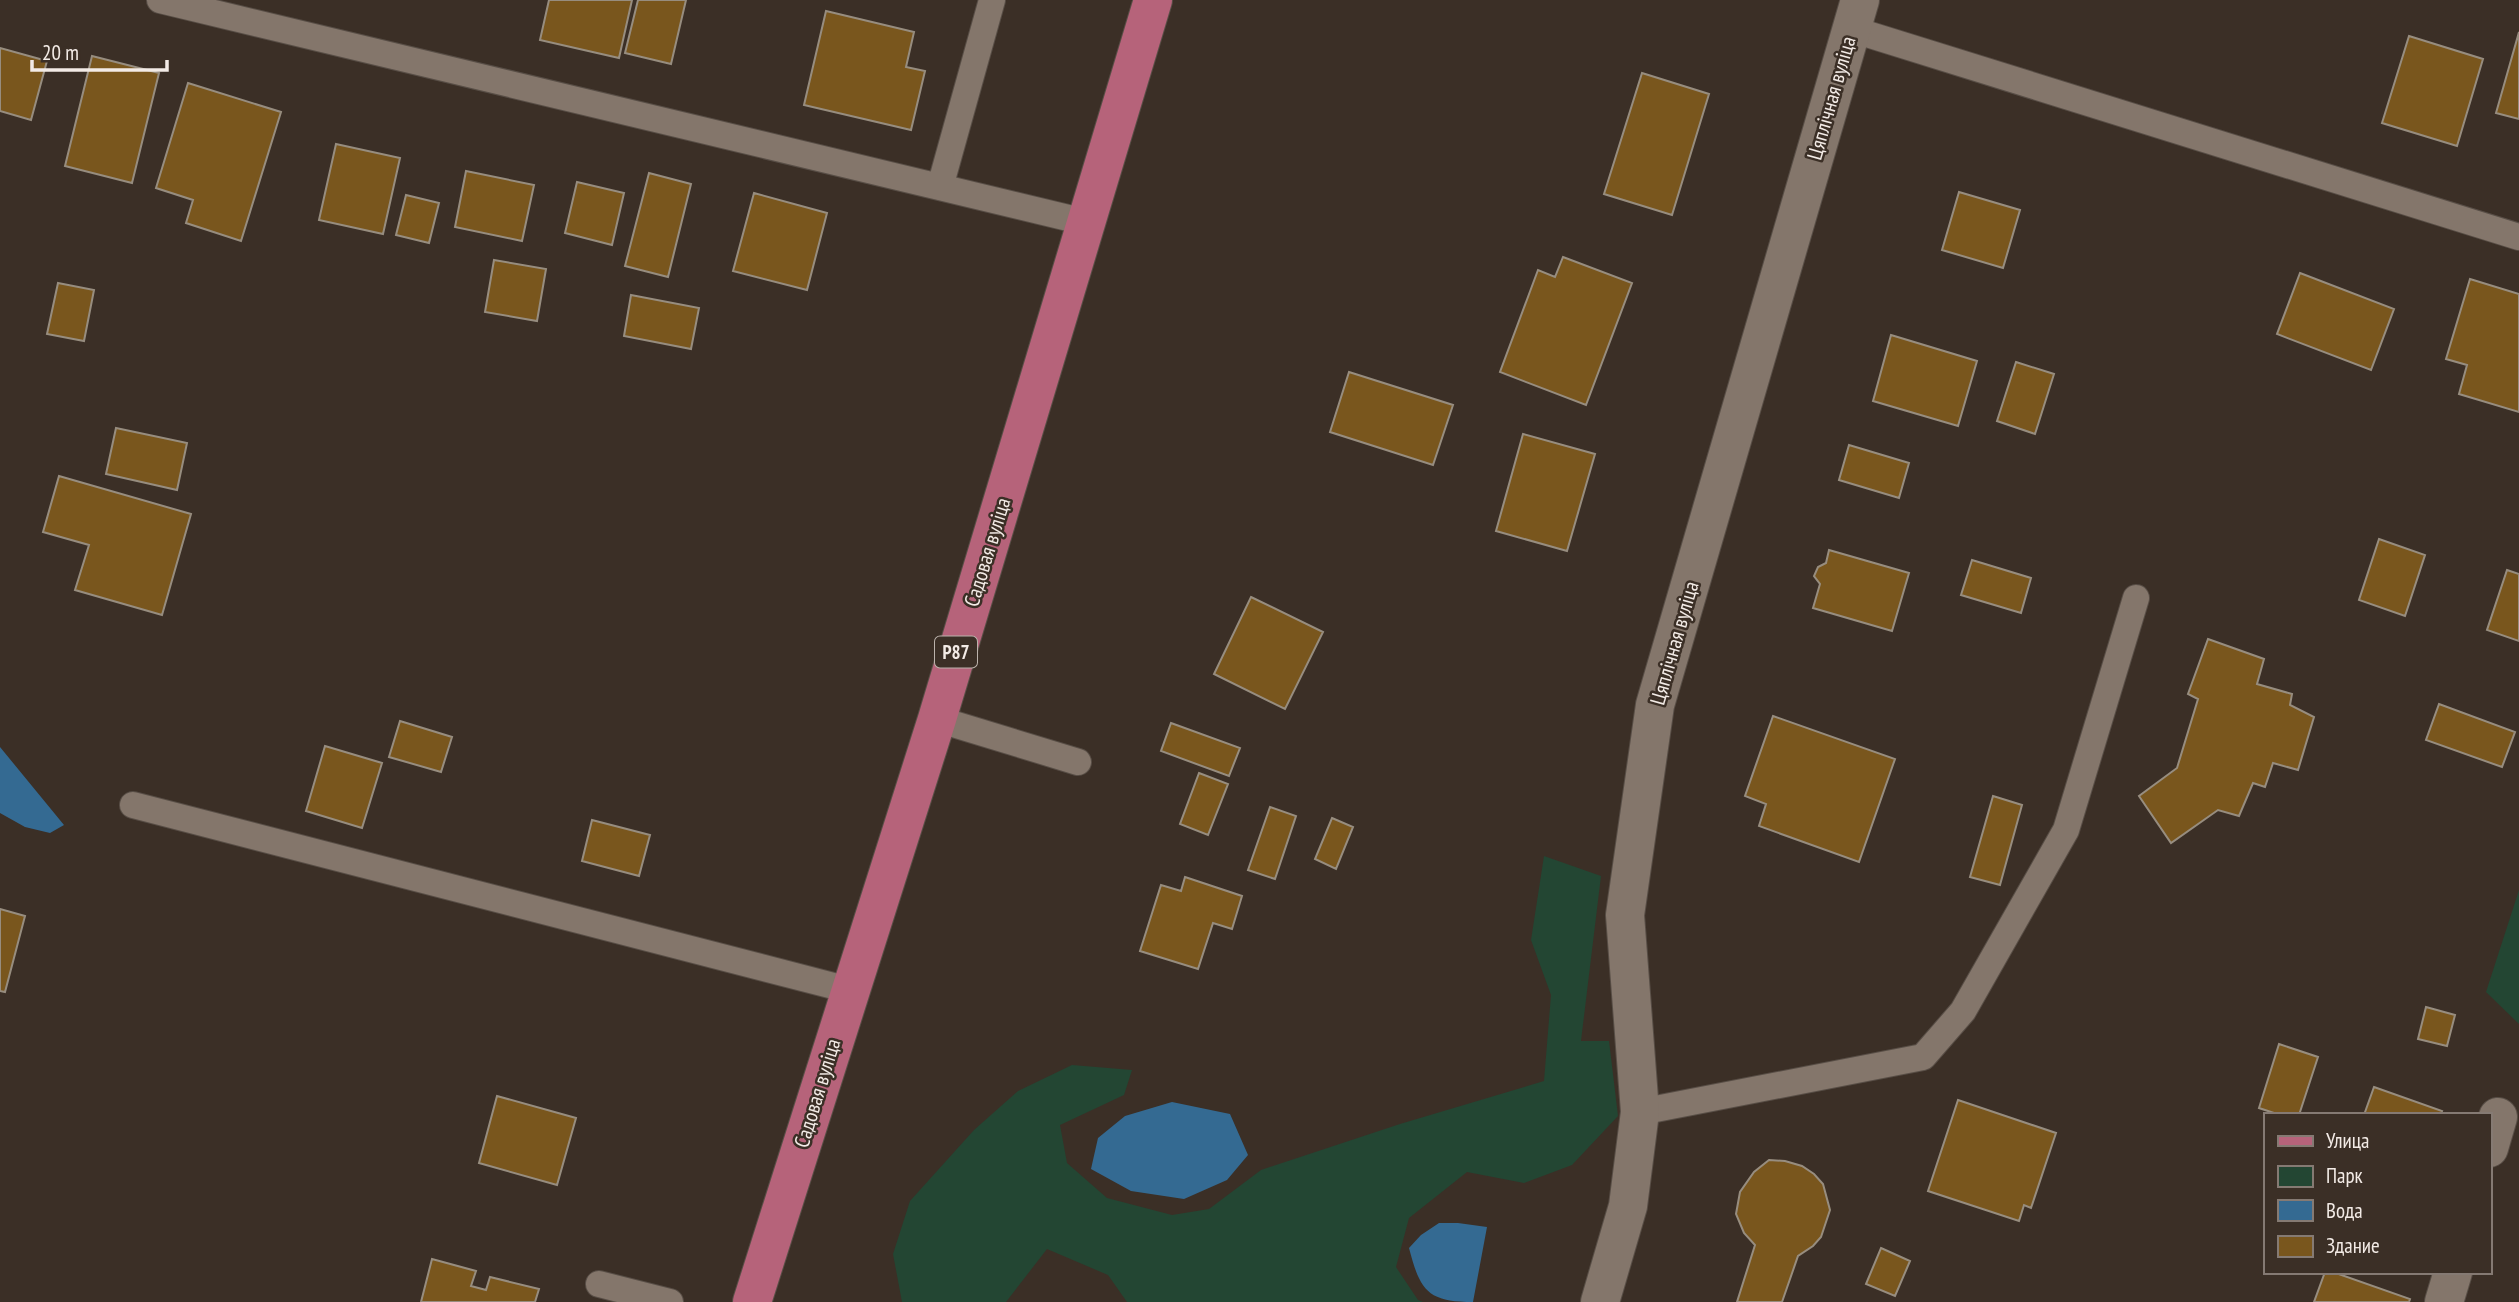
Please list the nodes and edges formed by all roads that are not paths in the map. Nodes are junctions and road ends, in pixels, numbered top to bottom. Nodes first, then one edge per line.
1 (160, 0) edge
2 (992, 0) edge
3 (1153, 0) edge
4 (1856, 15) edge
5 (940, 187) junction
6 (1085, 222) junction
7 (2519, 237) edge
8 (2136, 598) dead end
9 (937, 719) junction
10 (1078, 762) dead end
11 (133, 805) dead end
12 (849, 990) junction
13 (1640, 1112) junction
14 (2452, 1274) edge
15 (599, 1284) dead end
16 (670, 1302) edge
17 (752, 1302) edge
18 (1600, 1302) edge
19 (2444, 1302) edge

1 - 5 lane
2 - 5 lane
3 - 6 main road, Садовая вуліца / Р87
4 - 7 lane
4 - 13 street, Цяплічная вуліца
5 - 6 lane
6 - 9 main road, Садовая вуліца / Р87
8 - 13 lane
9 - 10 lane
9 - 12 main road, Садовая вуліца / Р87
11 - 12 lane
12 - 17 main road, Садовая вуліца / Р87
13 - 18 street, Цяплічная вуліца
14 - 19 street
15 - 16 lane

